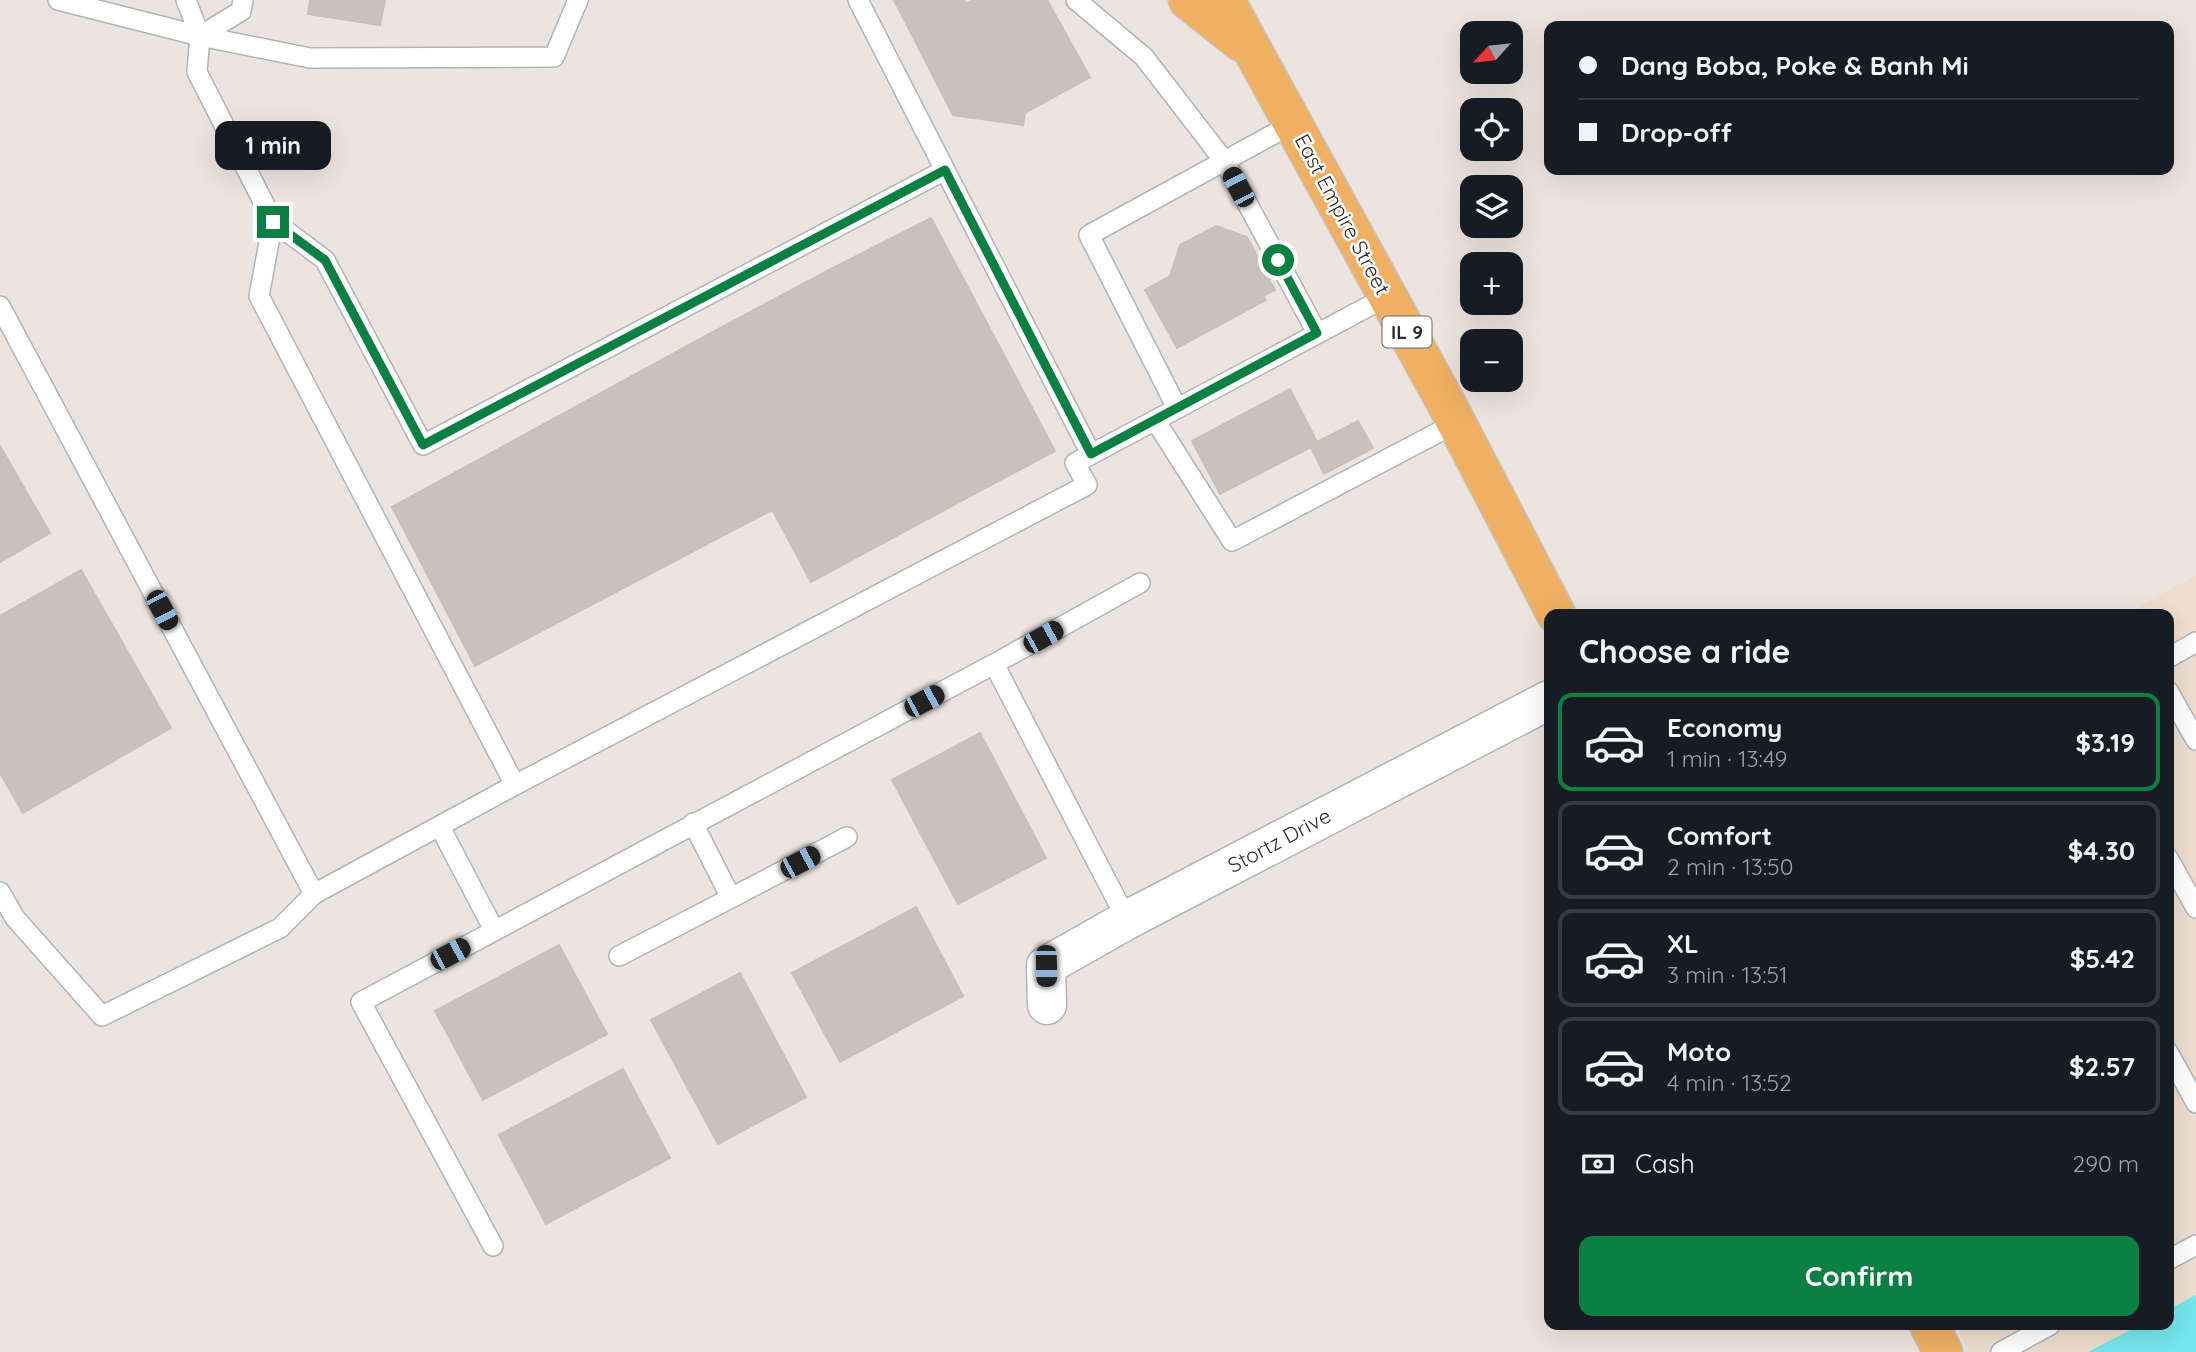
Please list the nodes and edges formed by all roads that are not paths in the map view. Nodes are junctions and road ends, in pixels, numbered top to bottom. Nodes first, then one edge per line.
1 (58, 0) edge
2 (186, 0) edge
3 (243, 0) edge
4 (578, 0) edge
5 (858, 0) edge
6 (1076, 0) edge
7 (1188, 0) edge
8 (1225, 0) edge
9 (200, 36) junction
10 (1254, 53) junction
11 (1294, 123) junction
12 (1225, 162) junction
13 (945, 170) junction
14 (273, 222) junction
15 (1388, 296) junction
16 (0, 306) edge
17 (1317, 333) junction
18 (1177, 408) junction
19 (1155, 419) junction
20 (1456, 423) junction
21 (1091, 454) junction
22 (1140, 583) dead end
23 (1553, 609) edge
24 (2196, 642) edge
25 (2174, 655) edge
26 (994, 664) junction
27 (2174, 702) edge
28 (1544, 703) edge
29 (2196, 740) edge
30 (515, 785) junction
31 (693, 824) junction
32 (440, 827) junction
33 (847, 837) dead end
34 (2174, 869) edge
35 (0, 891) edge
36 (314, 894) junction
37 (730, 898) junction
38 (2196, 908) edge
39 (1127, 920) junction
40 (494, 930) junction
41 (619, 956) dead end
42 (1047, 1005) dead end
43 (2174, 1063) edge
44 (2196, 1103) edge
45 (2196, 1245) edge
46 (493, 1246) dead end
47 (2174, 1257) edge
48 (1932, 1330) edge
49 (2041, 1330) edge
50 (1943, 1352) edge
51 (2001, 1352) edge

1 - 9 lane
2 - 9 lane
3 - 9 lane
4 - 9 lane
5 - 13 lane
6 - 12 lane
7 - 10 main road
8 - 10 main road, East Empire Street / IL 9
9 - 14 lane
10 - 11 main road, East Empire Street / IL 9
11 - 12 lane
11 - 15 main road, East Empire Street / IL 9
12 - 17 lane
12 - 18 lane
13 - 14 lane
13 - 21 lane
14 - 30 lane
15 - 17 lane
15 - 20 main road, East Empire Street / IL 9
16 - 36 lane
17 - 18 lane
18 - 19 lane
19 - 20 lane
19 - 21 lane
20 - 23 main road, East Empire Street / IL 9
21 - 30 lane
22 - 26 lane
24 - 25 lane
26 - 31 lane
26 - 39 lane
27 - 29 lane
28 - 39 street, Stortz Drive
30 - 32 lane
31 - 37 lane
31 - 40 lane
32 - 36 lane
32 - 40 lane
33 - 37 lane
34 - 38 lane
35 - 36 lane
37 - 41 lane
39 - 42 street, Stortz Drive
40 - 46 lane
43 - 44 lane
45 - 47 lane
48 - 50 main road
49 - 51 lane

